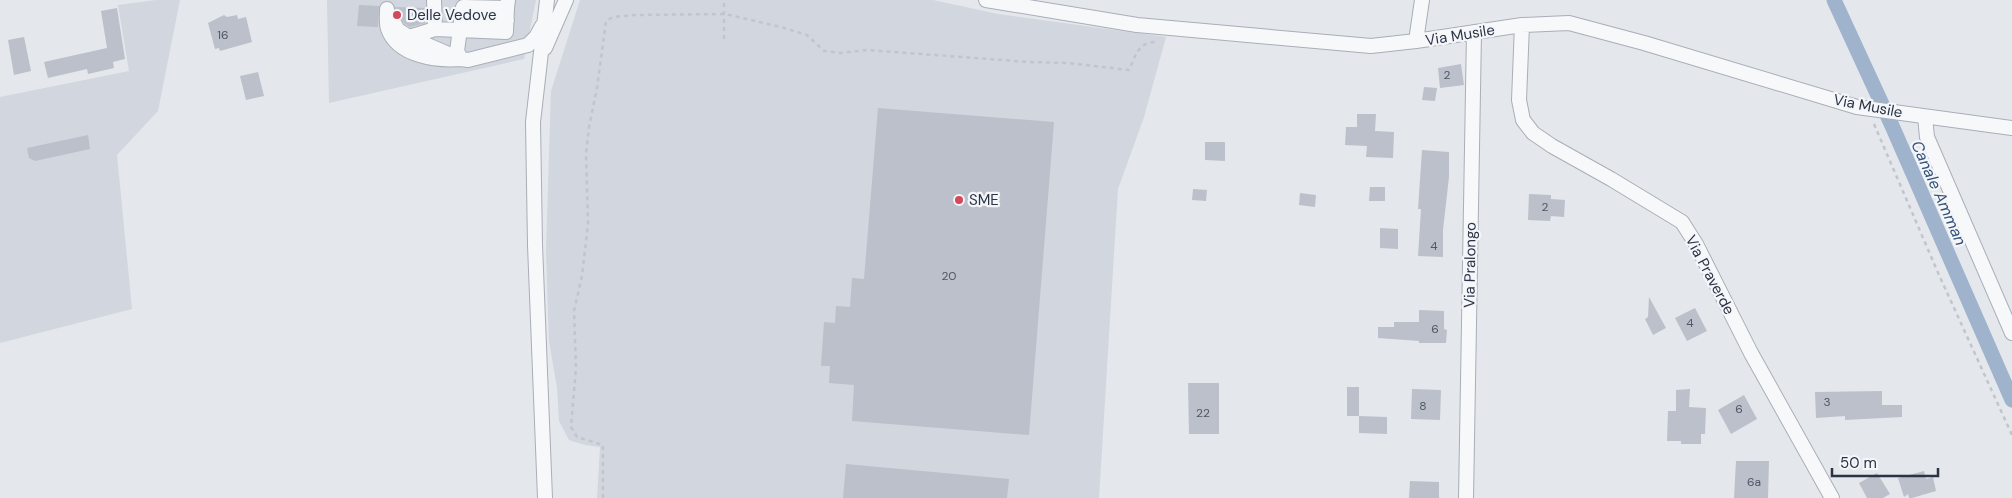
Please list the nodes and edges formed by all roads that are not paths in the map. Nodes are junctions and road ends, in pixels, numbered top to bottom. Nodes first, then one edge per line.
1 (434, 0) edge
2 (547, 0) edge
3 (566, 0) edge
4 (986, 0) edge
5 (1422, 0) edge
6 (387, 5) edge
7 (507, 10) edge
8 (462, 14) edge
9 (543, 23) junction
10 (1522, 25) junction
11 (434, 29) junction
12 (1474, 32) junction
13 (403, 39) junction
14 (1416, 42) junction
15 (542, 56) junction
16 (461, 59) junction
17 (1918, 116) junction
18 (2012, 128) edge
19 (2012, 333) edge
20 (545, 498) edge
21 (1466, 498) edge
22 (1832, 498) edge

1 - 11 street
2 - 9 street
3 - 15 street
4 - 14 street, Via Musile
5 - 14 street
6 - 13 street
7 - 8 street
7 - 8 street
8 - 11 street
8 - 16 street
9 - 15 street
9 - 16 street
10 - 12 street, Via Musile
10 - 17 street, Via Musile
10 - 22 street, Via Praverde
11 - 13 street
12 - 14 street, Via Musile
12 - 21 street, Via Pralongo
13 - 16 street
15 - 20 street
17 - 18 street, Via Musile
17 - 19 street

